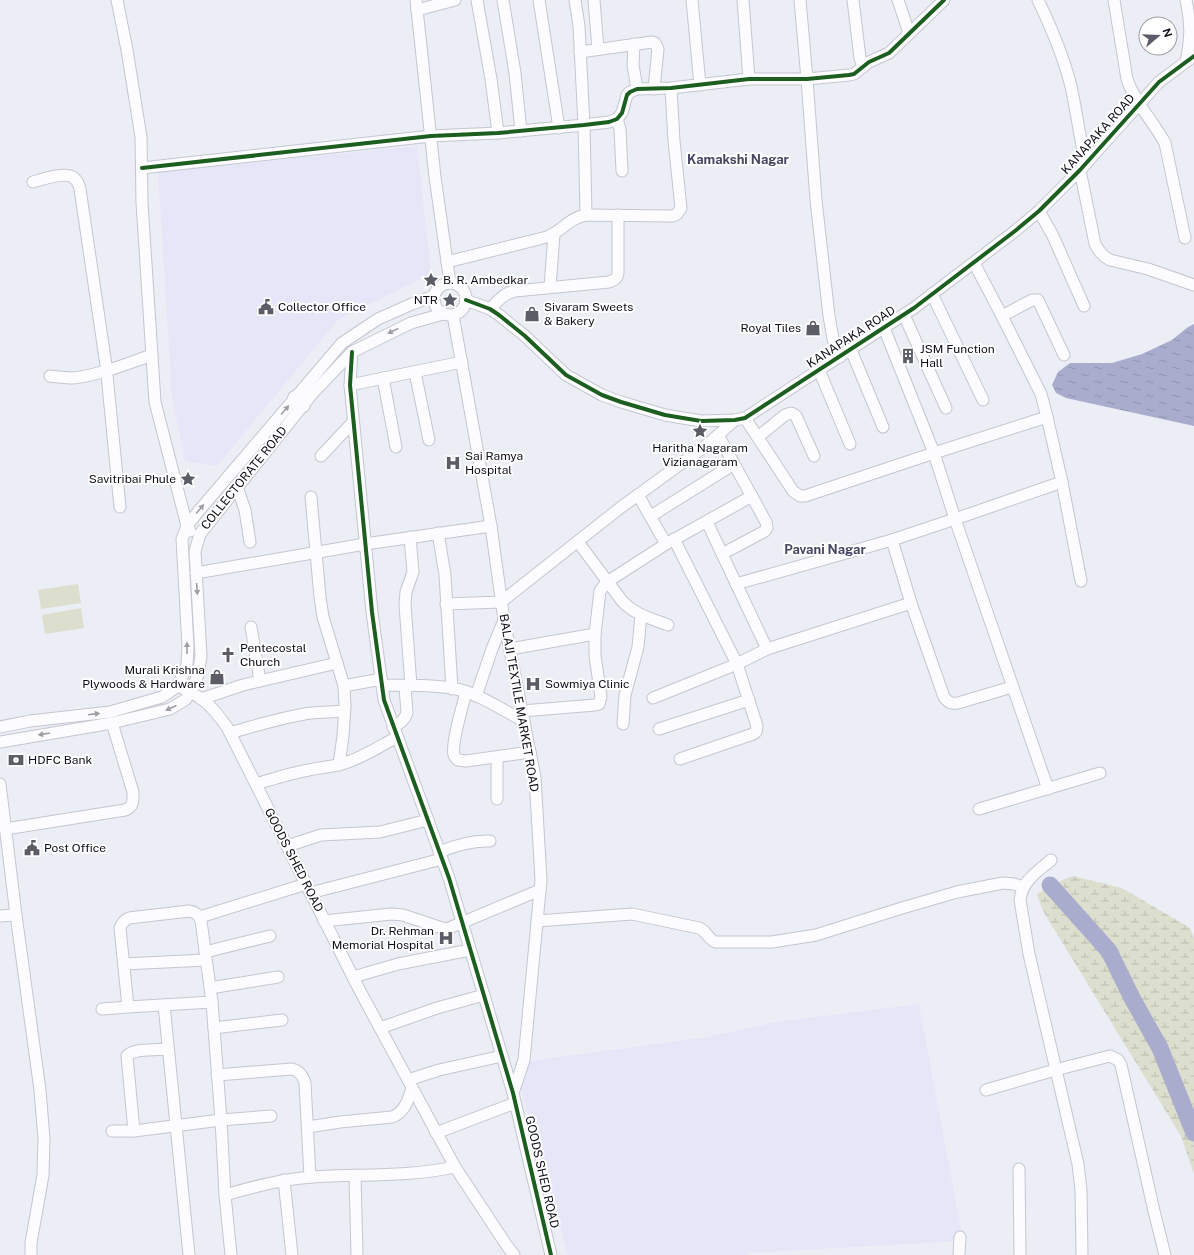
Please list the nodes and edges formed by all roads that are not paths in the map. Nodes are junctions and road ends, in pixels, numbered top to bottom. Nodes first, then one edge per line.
1 (117, 0) edge
2 (455, 0) edge
3 (478, 0) edge
4 (502, 0) edge
5 (539, 0) edge
6 (576, 0) edge
7 (594, 0) edge
8 (692, 0) edge
9 (743, 0) edge
10 (800, 0) edge
11 (853, 0) edge
12 (898, 0) edge
13 (944, 0) edge
14 (1038, 0) edge
15 (1114, 0) edge
16 (1186, 0) edge
17 (416, 5) edge
18 (909, 33) junction
19 (634, 44) junction
20 (598, 49) junction
21 (580, 52) junction
22 (1190, 59) edge
23 (863, 67) junction
24 (748, 79) junction
25 (807, 79) junction
26 (700, 85) junction
27 (670, 88) junction
28 (637, 89) junction
29 (654, 89) junction
30 (1139, 104) junction
31 (617, 119) junction
32 (584, 125) junction
33 (559, 128) junction
34 (521, 131) junction
35 (498, 133) junction
36 (431, 136) junction
37 (1083, 167) junction
38 (142, 168) junction
39 (622, 171) dead end
40 (33, 182) dead end
41 (1039, 211) junction
42 (586, 215) junction
43 (618, 215) junction
44 (554, 234) junction
45 (1185, 238) dead end
46 (447, 262) junction
47 (974, 263) junction
48 (450, 283) junction
49 (1194, 285) edge
50 (550, 287) junction
51 (932, 294) junction
52 (434, 296) junction
53 (466, 300) junction
54 (1084, 306) dead end
55 (402, 308) junction
56 (490, 309) junction
57 (448, 314) junction
58 (904, 315) junction
59 (1002, 316) junction
60 (411, 323) junction
61 (884, 328) junction
62 (851, 350) junction
63 (352, 352) junction
64 (152, 355) junction
65 (1064, 355) dead end
66 (840, 357) junction
67 (462, 362) junction
68 (106, 370) junction
69 (819, 370) junction
70 (415, 372) junction
71 (50, 376) dead end
72 (383, 378) junction
73 (350, 385) junction
74 (983, 400) dead end
75 (299, 402) junction
76 (946, 408) dead end
77 (1047, 417) junction
78 (744, 418) junction
79 (353, 422) junction
80 (883, 427) dead end
81 (718, 436) junction
82 (758, 437) junction
83 (429, 440) dead end
84 (850, 444) dead end
85 (396, 447) dead end
86 (934, 453) junction
87 (321, 456) dead end
88 (814, 456) dead end
89 (734, 464) junction
90 (1062, 482) junction
91 (237, 487) junction
92 (638, 495) junction
93 (752, 496) junction
94 (311, 497) dead end
95 (120, 507) dead end
96 (651, 516) junction
97 (955, 519) junction
98 (706, 522) junction
99 (187, 526) junction
100 (492, 526) junction
101 (438, 533) junction
102 (410, 537) junction
103 (892, 540) junction
104 (250, 542) dead end
105 (578, 542) junction
106 (670, 542) junction
107 (197, 543) junction
108 (365, 544) junction
109 (316, 552) junction
110 (722, 554) junction
111 (196, 573) junction
112 (1081, 581) dead end
113 (607, 582) junction
114 (736, 584) junction
115 (501, 602) junction
116 (911, 603) junction
117 (446, 604) junction
118 (641, 615) junction
119 (504, 620) junction
120 (668, 625) dead end
121 (252, 627) dead end
122 (595, 634) junction
123 (510, 649) junction
124 (767, 650) junction
125 (337, 663) junction
126 (737, 664) junction
127 (260, 681) junction
128 (381, 682) junction
129 (178, 686) junction
130 (344, 686) junction
131 (408, 686) junction
132 (1012, 687) junction
133 (452, 689) junction
134 (191, 692) junction
135 (471, 694) junction
136 (653, 698) dead end
137 (202, 699) junction
138 (749, 700) junction
139 (344, 711) junction
140 (523, 716) junction
141 (112, 723) junction
142 (624, 724) dead end
143 (0, 727) edge
144 (659, 729) dead end
145 (395, 732) junction
146 (230, 733) junction
147 (0, 742) edge
148 (530, 752) junction
149 (497, 757) junction
150 (680, 759) dead end
151 (339, 765) junction
152 (1100, 773) dead end
153 (0, 784) edge
154 (256, 784) junction
155 (1048, 789) junction
156 (497, 799) dead end
157 (979, 809) dead end
158 (428, 820) junction
159 (5, 829) junction
160 (490, 841) dead end
161 (287, 846) junction
162 (441, 855) junction
163 (1050, 860) dead end
164 (1023, 887) junction
165 (308, 889) junction
166 (540, 890) junction
167 (16, 915) junction
168 (0, 916) edge
169 (200, 917) junction
170 (324, 920) junction
171 (537, 921) junction
172 (462, 923) junction
173 (270, 936) dead end
174 (470, 950) junction
175 (206, 956) junction
176 (124, 964) junction
177 (278, 977) dead end
178 (353, 977) junction
179 (210, 988) junction
180 (484, 995) junction
181 (212, 1002) junction
182 (164, 1005) junction
183 (128, 1007) junction
184 (102, 1010) dead end
185 (282, 1020) dead end
186 (214, 1028) junction
187 (380, 1028) junction
188 (168, 1049) junction
189 (502, 1056) junction
190 (1055, 1070) junction
191 (217, 1075) junction
192 (410, 1084) junction
193 (986, 1090) dead end
194 (514, 1098) junction
195 (271, 1116) dead end
196 (221, 1120) junction
197 (176, 1125) junction
198 (308, 1127) junction
199 (112, 1131) dead end
200 (134, 1131) junction
201 (436, 1133) junction
202 (455, 1167) junction
203 (1019, 1169) dead end
204 (355, 1175) junction
205 (310, 1177) junction
206 (284, 1180) junction
207 (225, 1194) junction
208 (960, 1237) dead end
209 (31, 1255) edge
210 (189, 1255) edge
211 (231, 1255) edge
212 (292, 1255) edge
213 (357, 1255) edge
214 (514, 1255) edge
215 (551, 1255) edge
216 (960, 1255) edge
217 (1020, 1255) edge
218 (1082, 1255) edge
219 (1165, 1255) edge

1 - 38 street
2 - 17 street
3 - 35 street
4 - 34 street
5 - 33 street
6 - 21 street
7 - 20 street
8 - 26 street
9 - 24 street
10 - 25 street
11 - 23 street
12 - 18 street
13 - 18 street
14 - 37 street
15 - 30 street
16 - 22 street
17 - 36 street
18 - 23 street
19 - 20 street
19 - 28 street
19 - 29 street
20 - 21 street
21 - 32 street
22 - 30 street, KANAPAKA ROAD
23 - 25 street
24 - 25 street
24 - 26 street
25 - 66 street
26 - 27 street
27 - 29 street
27 - 43 street
28 - 29 street
28 - 31 street
30 - 37 street, KANAPAKA ROAD
30 - 45 street
31 - 32 street
31 - 39 street
32 - 33 street
32 - 42 street
33 - 34 street
34 - 35 street
35 - 36 street
36 - 38 street
36 - 46 street
37 - 41 street, KANAPAKA ROAD
37 - 49 street
38 - 64 street
40 - 68 street
41 - 47 street, KANAPAKA ROAD
41 - 54 street
42 - 43 street
42 - 44 street
43 - 50 street
44 - 46 street
44 - 50 street
46 - 48 street
47 - 51 street, KANAPAKA ROAD
47 - 59 street
48 - 52 street, COLLECTORATE ROAD
48 - 53 street
50 - 56 street
51 - 58 street, KANAPAKA ROAD
51 - 74 street
52 - 55 street, COLLECTORATE ROAD
52 - 57 street
53 - 56 street, KANAPAKA ROAD
53 - 57 street
55 - 60 street
55 - 75 street, COLLECTORATE ROAD
56 - 78 street, KANAPAKA ROAD
57 - 60 street, COLLECTORATE ROAD
57 - 67 street, BALAJI TEXTILE MARKET ROAD
58 - 61 street, KANAPAKA ROAD
58 - 76 street
59 - 65 street
59 - 77 street
60 -> 63 street, COLLECTORATE ROAD
61 - 62 street, KANAPAKA ROAD
61 - 86 street
62 - 66 street, KANAPAKA ROAD
62 - 80 street
63 - 73 street, GOODS SHED ROAD
63 - 75 street, COLLECTORATE ROAD
64 - 68 street
64 - 99 street
66 - 69 street, KANAPAKA ROAD
67 - 70 street
67 - 100 street, BALAJI TEXTILE MARKET ROAD
68 - 71 street
68 - 95 street
69 - 78 street, KANAPAKA ROAD
69 - 84 street
70 - 72 street
70 - 83 street
72 - 73 street
72 - 85 street
73 - 79 street, GOODS SHED ROAD
75 - 91 street, COLLECTORATE ROAD
99 -> 75 street, COLLECTORATE ROAD
77 - 86 street
77 - 90 street
78 - 81 street
78 - 82 street
79 - 87 street
79 - 108 street, GOODS SHED ROAD
81 - 89 street
81 - 92 street
82 - 86 street
82 - 88 street
86 - 97 street
89 - 93 street
89 - 96 street
90 - 97 street
90 - 112 street
91 - 104 street
91 - 107 street, COLLECTORATE ROAD
92 - 96 street
92 - 105 street
93 - 98 street
93 - 110 street
94 - 109 street
96 - 106 street
97 - 103 street
97 - 132 street
98 - 106 street
98 - 110 street
99 - 107 street
129 -> 99 street, COLLECTORATE ROAD
100 - 101 street
100 - 115 street, BALAJI TEXTILE MARKET ROAD
101 - 102 street
101 - 117 street
102 - 108 street
102 - 131 street
103 - 114 street
103 - 116 street
105 - 113 street
105 - 115 street
106 - 113 street
106 - 126 street
107 - 111 street, COLLECTORATE ROAD
108 - 109 street
108 - 128 street, GOODS SHED ROAD
109 - 111 street
109 - 125 street
110 - 114 street
111 -> 134 street, COLLECTORATE ROAD
113 - 118 street
113 - 122 street
114 - 124 street
115 - 117 street
115 - 119 street, BALAJI TEXTILE MARKET ROAD
116 - 124 street
116 - 132 street
117 - 133 street
118 - 120 street
118 - 142 street
119 - 123 street, BALAJI TEXTILE MARKET ROAD
119 - 135 street
121 - 127 street
122 - 123 street
122 - 140 street
123 - 140 street, BALAJI TEXTILE MARKET ROAD
124 - 126 street
125 - 127 street
125 - 130 street
126 - 136 street
126 - 138 street
127 - 137 street
128 - 130 street
128 - 131 street
128 - 145 street, GOODS SHED ROAD
129 - 134 street, GOODS SHED ROAD
143 -> 129 street
130 - 139 street
131 - 133 street
131 - 145 street
132 - 155 street
133 - 135 street
134 - 137 street, GOODS SHED ROAD
134 -> 141 street, COLLECTORATE ROAD
135 - 140 street
135 - 149 street
137 - 146 street, GOODS SHED ROAD
138 - 144 street
138 - 150 street
139 - 146 street
139 - 151 street
140 - 148 street, BALAJI TEXTILE MARKET ROAD
141 -> 147 street, COLLECTORATE ROAD
141 - 159 street
145 - 151 street
145 - 158 street, GOODS SHED ROAD
146 - 154 street, GOODS SHED ROAD
148 - 149 street
148 - 166 street, BALAJI TEXTILE MARKET ROAD
149 - 156 street
151 - 154 street
152 - 155 street
153 - 159 street
154 - 161 street, GOODS SHED ROAD
155 - 157 street
158 - 161 street
158 - 162 street, GOODS SHED ROAD
159 - 167 street
160 - 162 street
161 - 165 street, GOODS SHED ROAD
162 - 165 street
162 - 172 street, GOODS SHED ROAD
163 - 164 street
164 - 171 street
164 - 190 street
165 - 169 street
165 - 170 street, GOODS SHED ROAD
166 - 171 street, BALAJI TEXTILE MARKET ROAD
166 - 172 street
167 - 168 street
167 - 209 street
169 - 175 street
169 - 176 street
170 - 172 street
170 - 178 street, GOODS SHED ROAD
171 - 194 street, BALAJI TEXTILE MARKET ROAD
172 - 174 street, GOODS SHED ROAD
173 - 175 street
174 - 178 street
174 - 180 street, GOODS SHED ROAD
175 - 176 street
175 - 179 street
176 - 183 street
177 - 179 street
178 - 187 street, GOODS SHED ROAD
179 - 181 street
180 - 187 street
180 - 189 street, GOODS SHED ROAD
181 - 182 street
181 - 186 street
182 - 183 street
182 - 188 street
183 - 184 street
185 - 186 street
186 - 191 street
187 - 192 street, GOODS SHED ROAD
188 - 197 street
188 - 200 street
189 - 192 street
189 - 194 street, GOODS SHED ROAD
190 - 193 street
190 - 218 street
190 - 219 street
191 - 196 street
191 - 198 street
192 - 198 street
192 - 201 street, GOODS SHED ROAD
194 - 201 street
194 - 215 street, GOODS SHED ROAD
195 - 196 street
196 - 197 street
196 - 207 street
197 - 200 street
197 - 210 street
198 - 205 street
199 - 200 street
201 - 202 street, GOODS SHED ROAD
202 - 204 street
202 - 214 street, GOODS SHED ROAD
203 - 217 street
204 - 205 street
204 - 213 street
205 - 206 street
206 - 207 street
206 - 212 street
207 - 211 street
208 - 216 street

